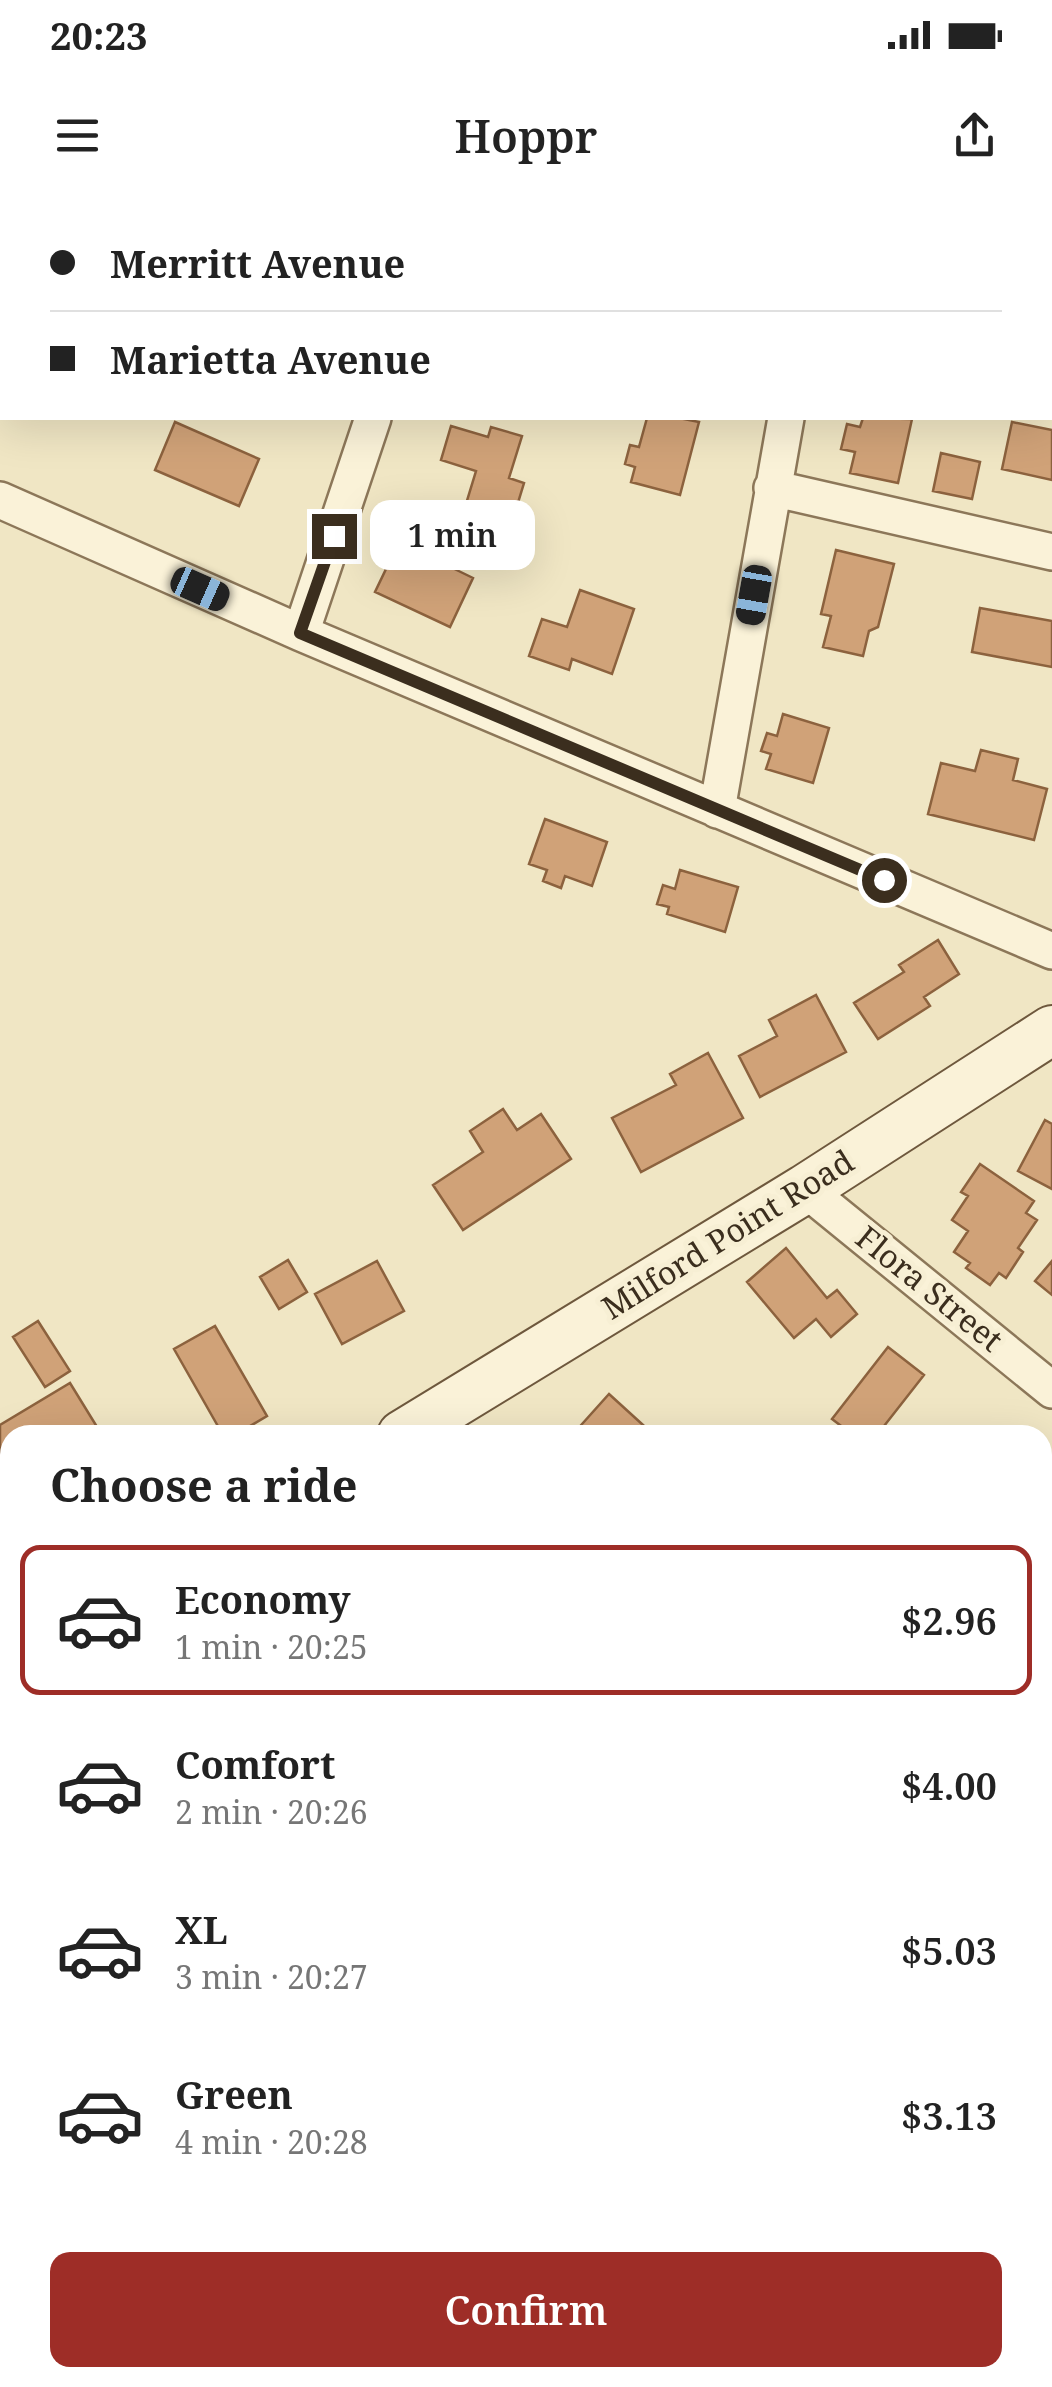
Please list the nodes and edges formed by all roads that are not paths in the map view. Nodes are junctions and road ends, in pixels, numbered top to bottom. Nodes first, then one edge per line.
1 (372, 420) edge
2 (786, 420) edge
3 (772, 488) junction
4 (0, 500) edge
5 (1052, 552) edge
6 (300, 633) junction
7 (716, 810) junction
8 (1052, 951) edge
9 (1052, 1030) edge
10 (805, 1188) junction
11 (1052, 1390) edge
12 (425, 1425) edge

1 - 6 street
2 - 3 street
3 - 5 street
3 - 7 street
4 - 6 street
6 - 7 street
7 - 8 street
9 - 10 main road, Milford Point Road
10 - 11 street, Flora Street
10 - 12 main road, Milford Point Road

